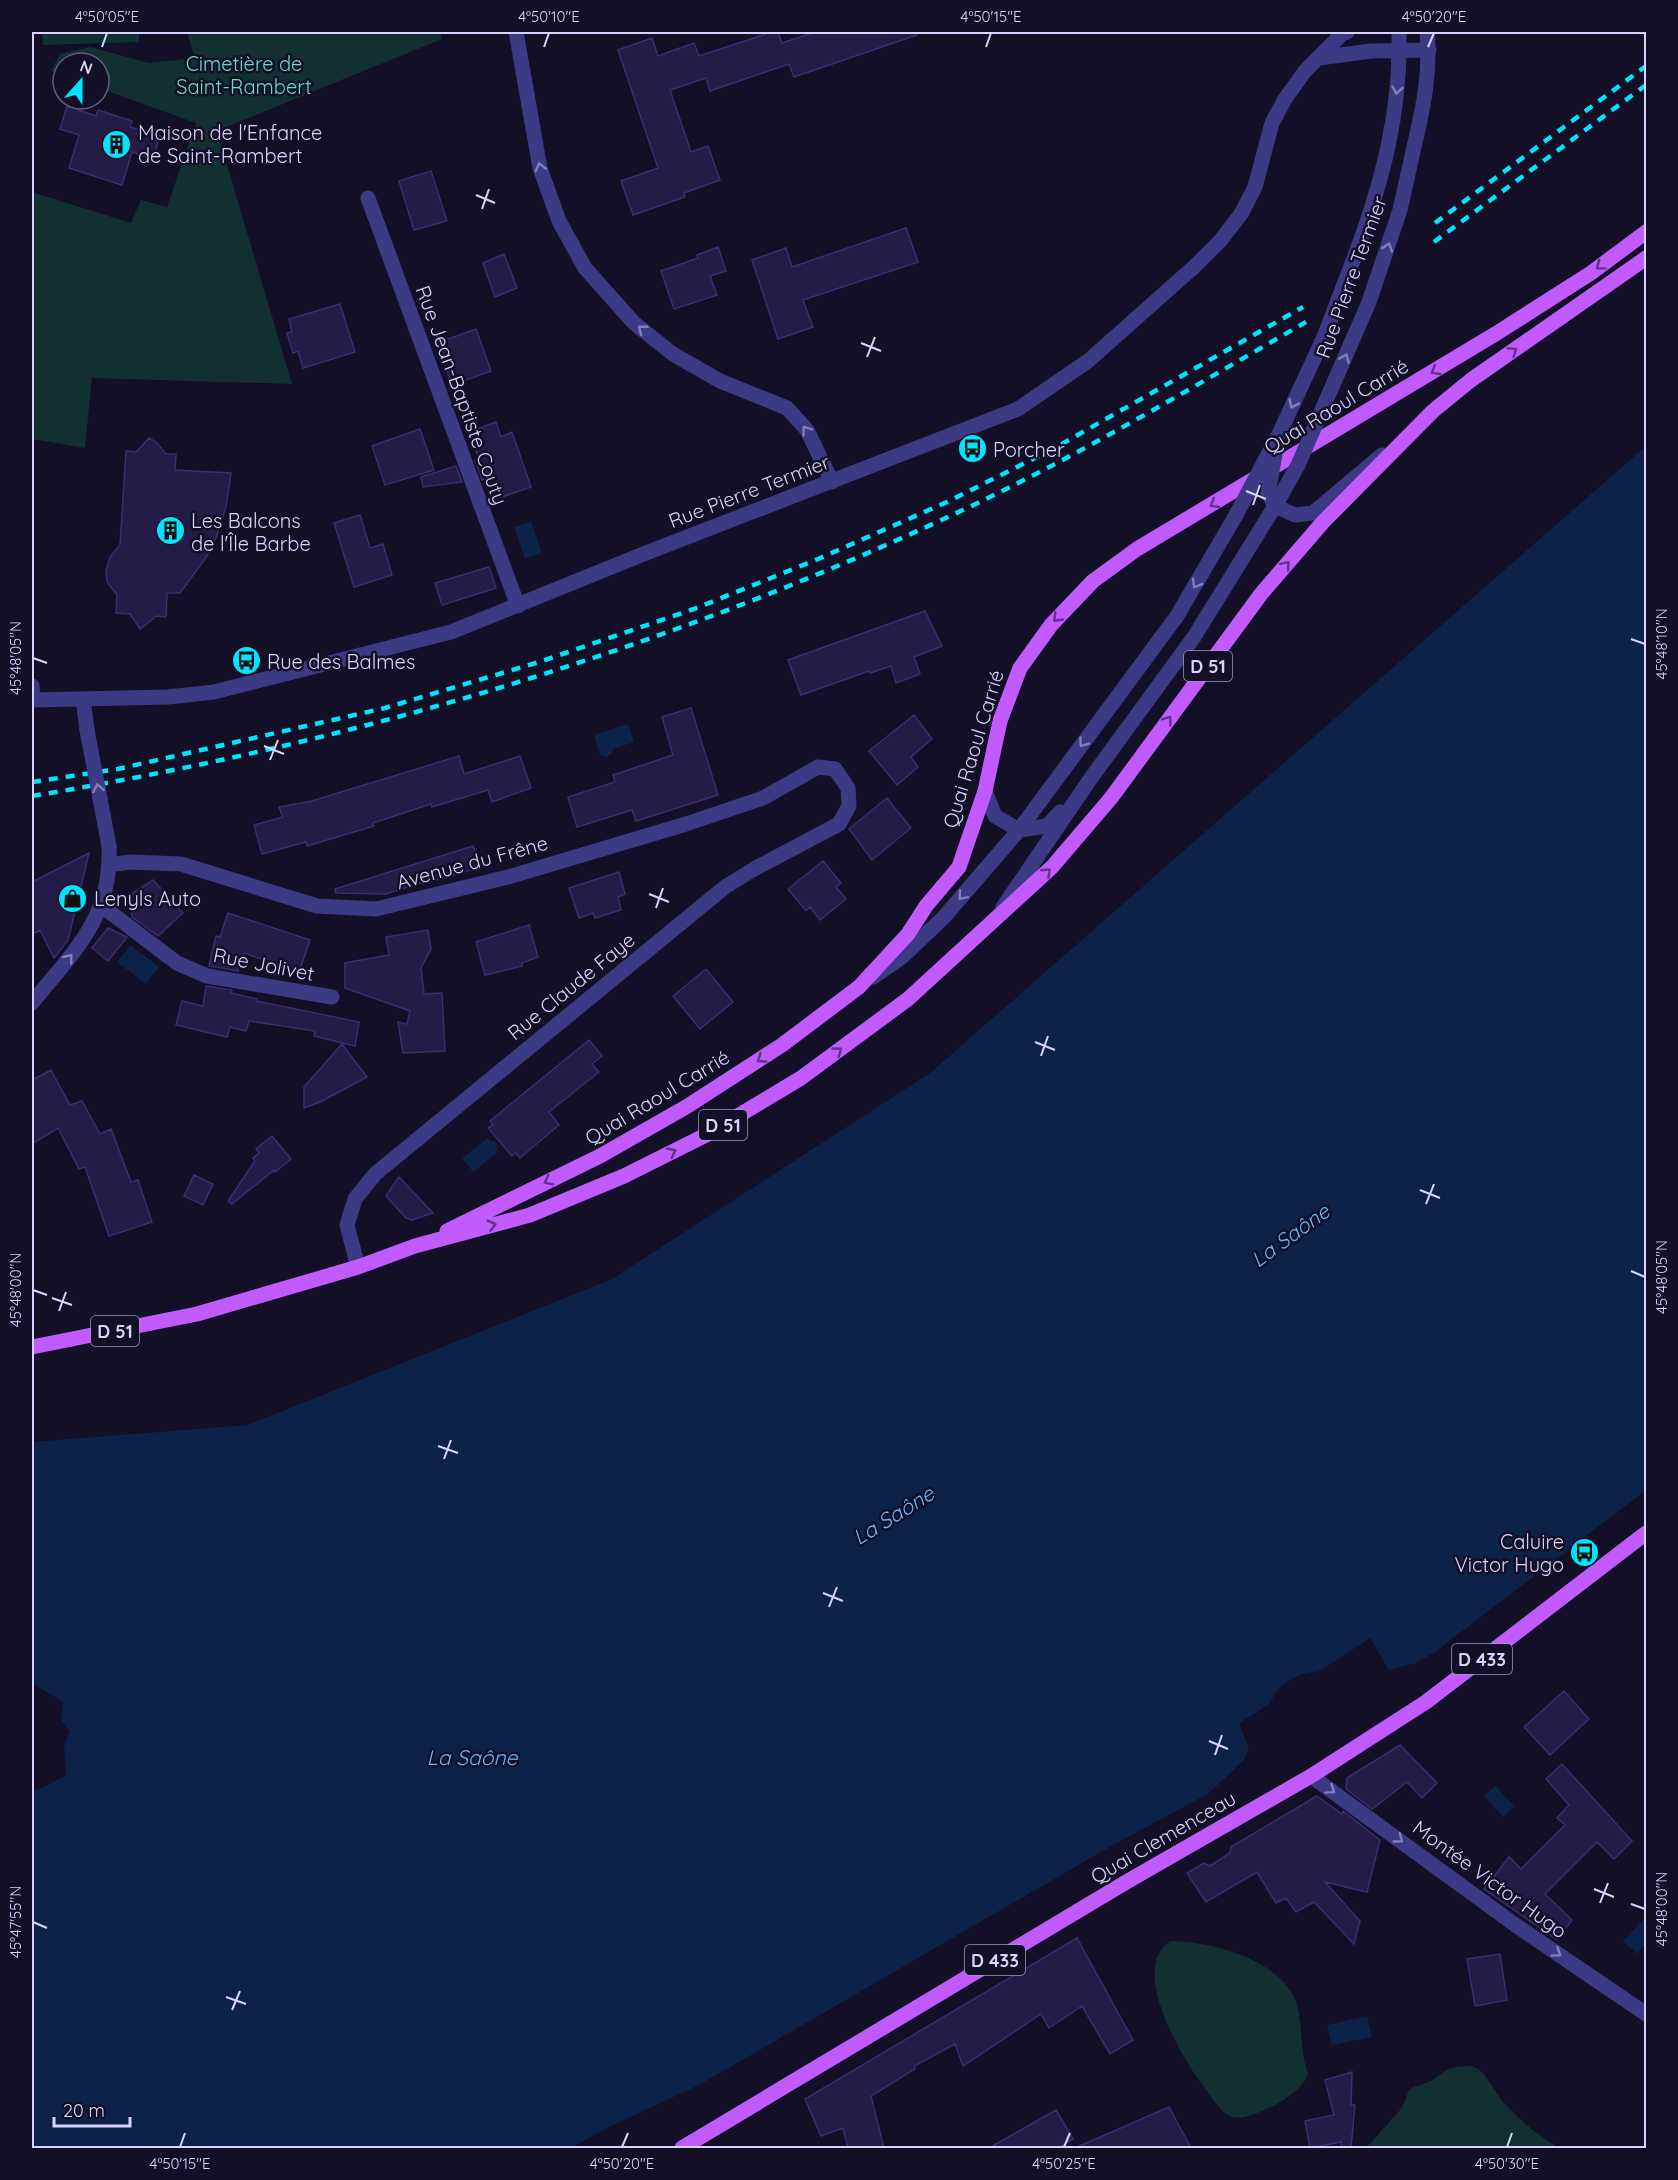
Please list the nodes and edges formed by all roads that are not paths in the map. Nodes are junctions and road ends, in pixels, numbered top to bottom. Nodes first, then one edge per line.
1 (516, 32) edge
2 (1347, 32) edge
3 (1400, 32) edge
4 (1427, 32) edge
5 (1400, 50) junction
6 (1429, 50) junction
7 (1319, 58) junction
8 (368, 198) dead end
9 (1647, 232) edge
10 (1647, 258) edge
11 (1433, 411) junction
12 (1280, 432) junction
13 (832, 482) junction
14 (1275, 506) junction
15 (518, 606) junction
16 (32, 695) edge
17 (82, 699) junction
18 (836, 769) joint
19 (1091, 778) junction
20 (985, 791) junction
21 (1019, 830) junction
22 (109, 865) junction
23 (102, 906) junction
24 (989, 927) junction
25 (859, 987) junction
26 (332, 998) dead end
27 (32, 1003) edge
28 (415, 1246) junction
29 (358, 1267) junction
30 (32, 1347) edge
31 (1647, 1533) edge
32 (1311, 1776) junction
33 (1647, 2014) edge
34 (682, 2148) edge

13 -> 1 street
2 - 7 street, Rue Pierre Termier
3 - 5 street, Rue Pierre Termier
4 - 6 street, Rue Pierre Termier
5 - 6 street
5 - 7 street
5 -> 12 street, Rue Pierre Termier, bridge
14 -> 6 street, Rue Pierre Termier, bridge
7 - 13 street, Rue Pierre Termier
8 - 15 street, Rue Jean-Baptiste Couty
9 -> 20 main road, Quai Raoul Carrié / D 51
11 -> 10 main road, Quai Raoul Carrié / D 51
11 - 14 street
24 -> 11 main road, Quai Raoul Carrié / D 51
12 - 14 street, Rue Pierre Termier, bridge
12 -> 21 street, Rue Pierre Termier, bridge
13 - 15 street, Rue Pierre Termier
14 - 19 street, Rue Pierre Termier
15 - 17 street, Rue Pierre Termier
16 - 17 street, Rue Pierre Termier
22 -> 17 street, bridge
18 - 22 street, Avenue du Frêne
18 - 29 street, Rue Claude Faye
19 - 21 street, Rue Pierre Termier
19 - 24 street, Rue Pierre Termier
20 - 21 street
20 - 25 main road, Quai Raoul Carrié / D 51
21 -> 25 street, Rue Pierre Termier
22 - 23 street
23 - 26 street, Rue Jolivet
27 -> 23 street
28 -> 24 main road, Quai Raoul Carrié / D 51
25 -> 28 main road, Quai Raoul Carrié / D 51
28 - 29 main road, Quai Raoul Carrié / D 51
29 - 30 main road, Quai Raoul Carrié / D 51
31 - 32 main road, Quai Clemenceau / D 433
32 -> 33 street, Montée Victor Hugo
32 - 34 main road, Quai Clemenceau / D 433

